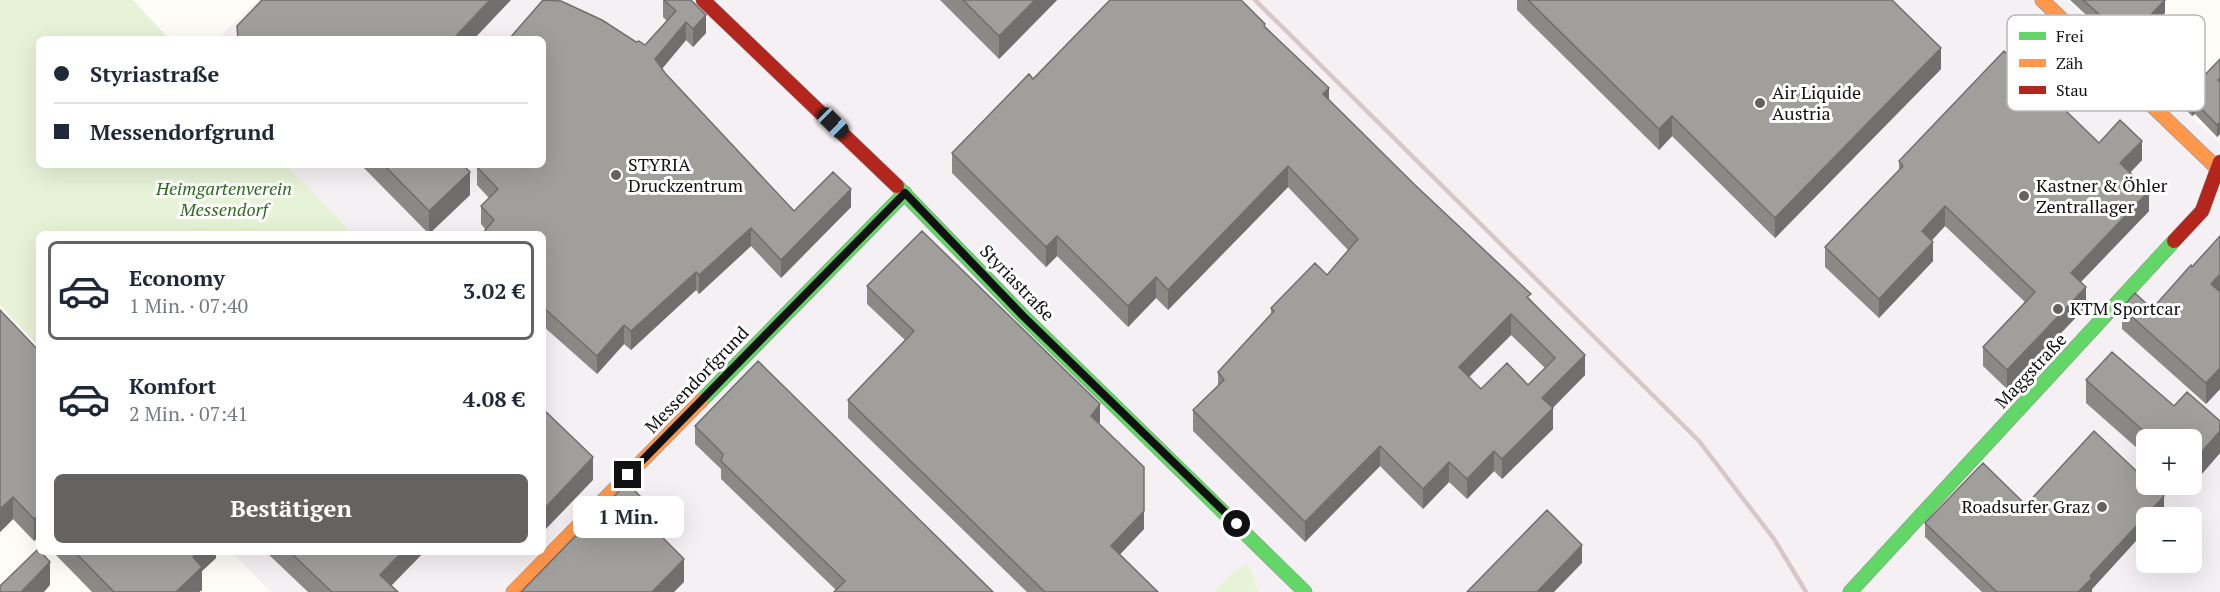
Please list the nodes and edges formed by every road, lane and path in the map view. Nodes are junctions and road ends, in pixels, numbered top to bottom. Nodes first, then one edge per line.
1 (703, 0) edge
2 (2042, 0) edge
3 (2058, 15) edge
4 (2160, 111) edge
5 (2219, 167) edge
6 (905, 193) junction
7 (513, 592) edge
8 (1305, 592) edge
9 (1850, 592) edge

1 - 6 street, Styriastraße
2 - 3 street
4 - 5 street
5 - 9 street, Maggstraße
6 - 7 street, Messendorfgrund
6 - 8 street, Styriastraße

